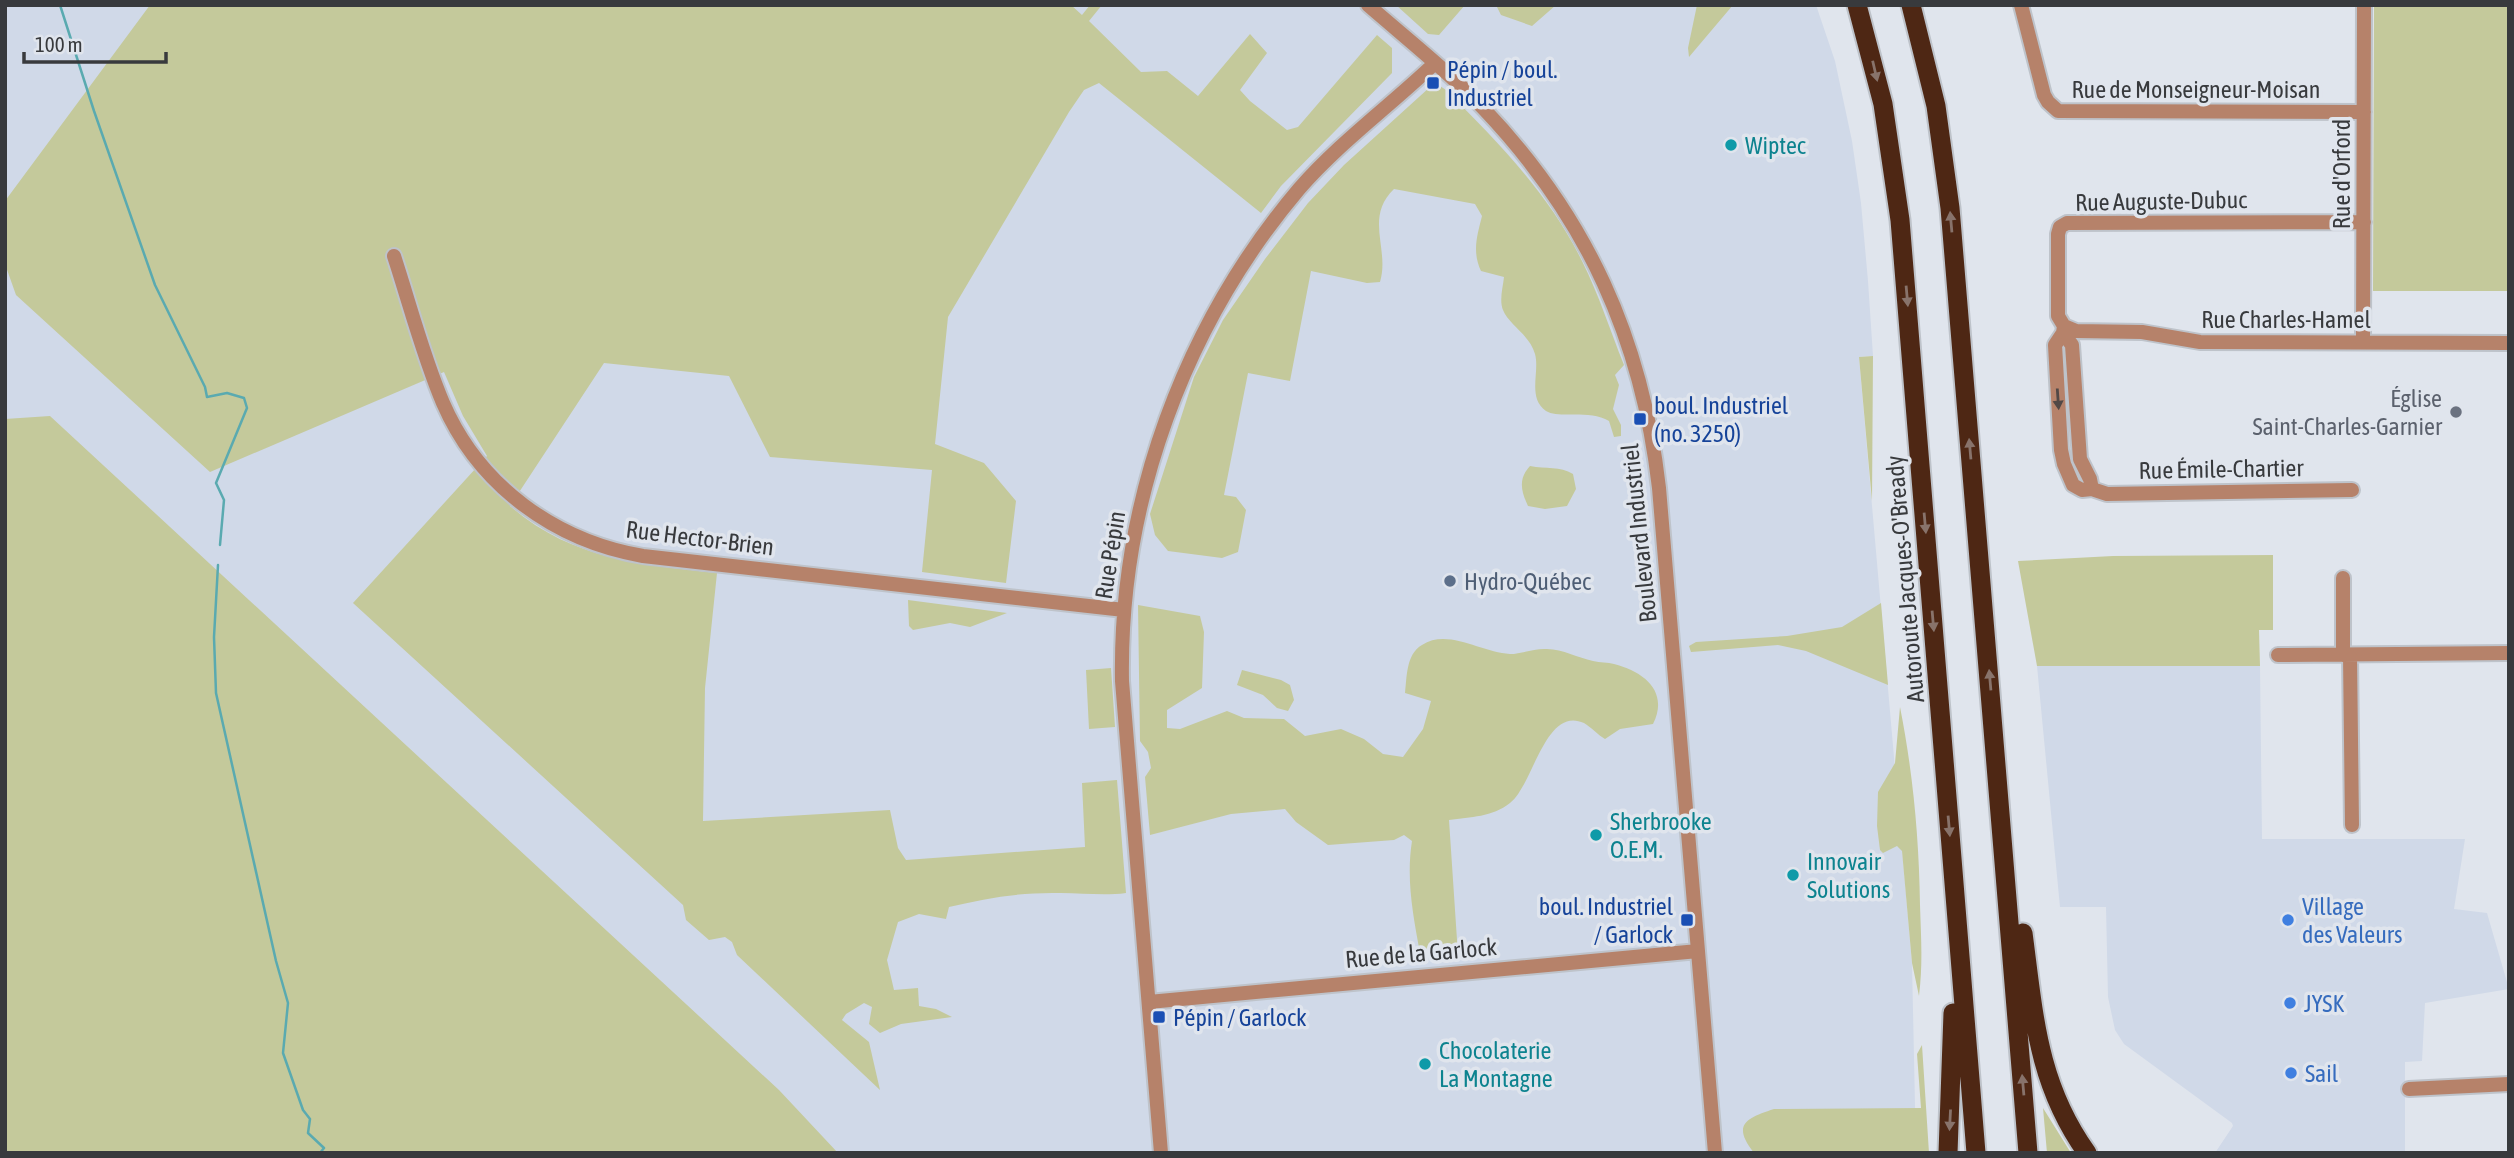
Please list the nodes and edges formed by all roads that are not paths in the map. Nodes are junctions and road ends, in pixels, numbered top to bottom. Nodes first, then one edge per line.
1 (1368, 5) edge
2 (1857, 5) edge
3 (1912, 5) edge
4 (2021, 5) edge
5 (2364, 5) edge
6 (1435, 63) junction
7 (2364, 112) junction
8 (2364, 222) junction
9 (394, 256) dead end
10 (2064, 330) junction
11 (2363, 342) junction
12 (2509, 343) edge
13 (2352, 490) dead end
14 (2343, 578) dead end
15 (1124, 610) junction
16 (2509, 653) edge
17 (2278, 655) dead end
18 (2346, 655) junction
19 (1995, 748) junction
20 (2352, 825) dead end
21 (1955, 906) junction
22 (1698, 951) junction
23 (1149, 1002) junction
24 (2509, 1084) edge
25 (2409, 1089) dead end
26 (1161, 1153) edge
27 (1715, 1153) edge
28 (1948, 1153) edge
29 (1976, 1153) edge
30 (2028, 1153) edge
31 (2088, 1153) edge

1 - 6 street, Boulevard Industriel
2 -> 21 highway, Autoroute Jacques-O'Bready
19 -> 3 highway
4 - 7 street, Rue de Monseigneur-Moisan
5 - 7 street, Rue d'Orford
6 - 15 street, Rue Pépin
6 - 22 street, Boulevard Industriel
7 - 8 street, Rue d'Orford
8 - 10 street, Rue Auguste-Dubuc
8 - 11 street, Rue d'Orford
9 - 15 street, Rue Hector-Brien
10 - 11 street, Rue Charles-Hamel
10 - 13 street, Rue Émile-Chartier
11 - 12 street, Rue Charles-Hamel
14 - 18 street
15 - 23 street, Rue Pépin
16 - 18 street
17 - 18 street
18 - 20 street
30 -> 19 highway
19 - 31 highway
21 -> 28 highway
21 - 29 highway, Autoroute Jacques-O'Bready
22 - 23 street, Rue de la Garlock
22 - 27 street, Boulevard Industriel
23 - 26 street, Rue Pépin
24 - 25 street

